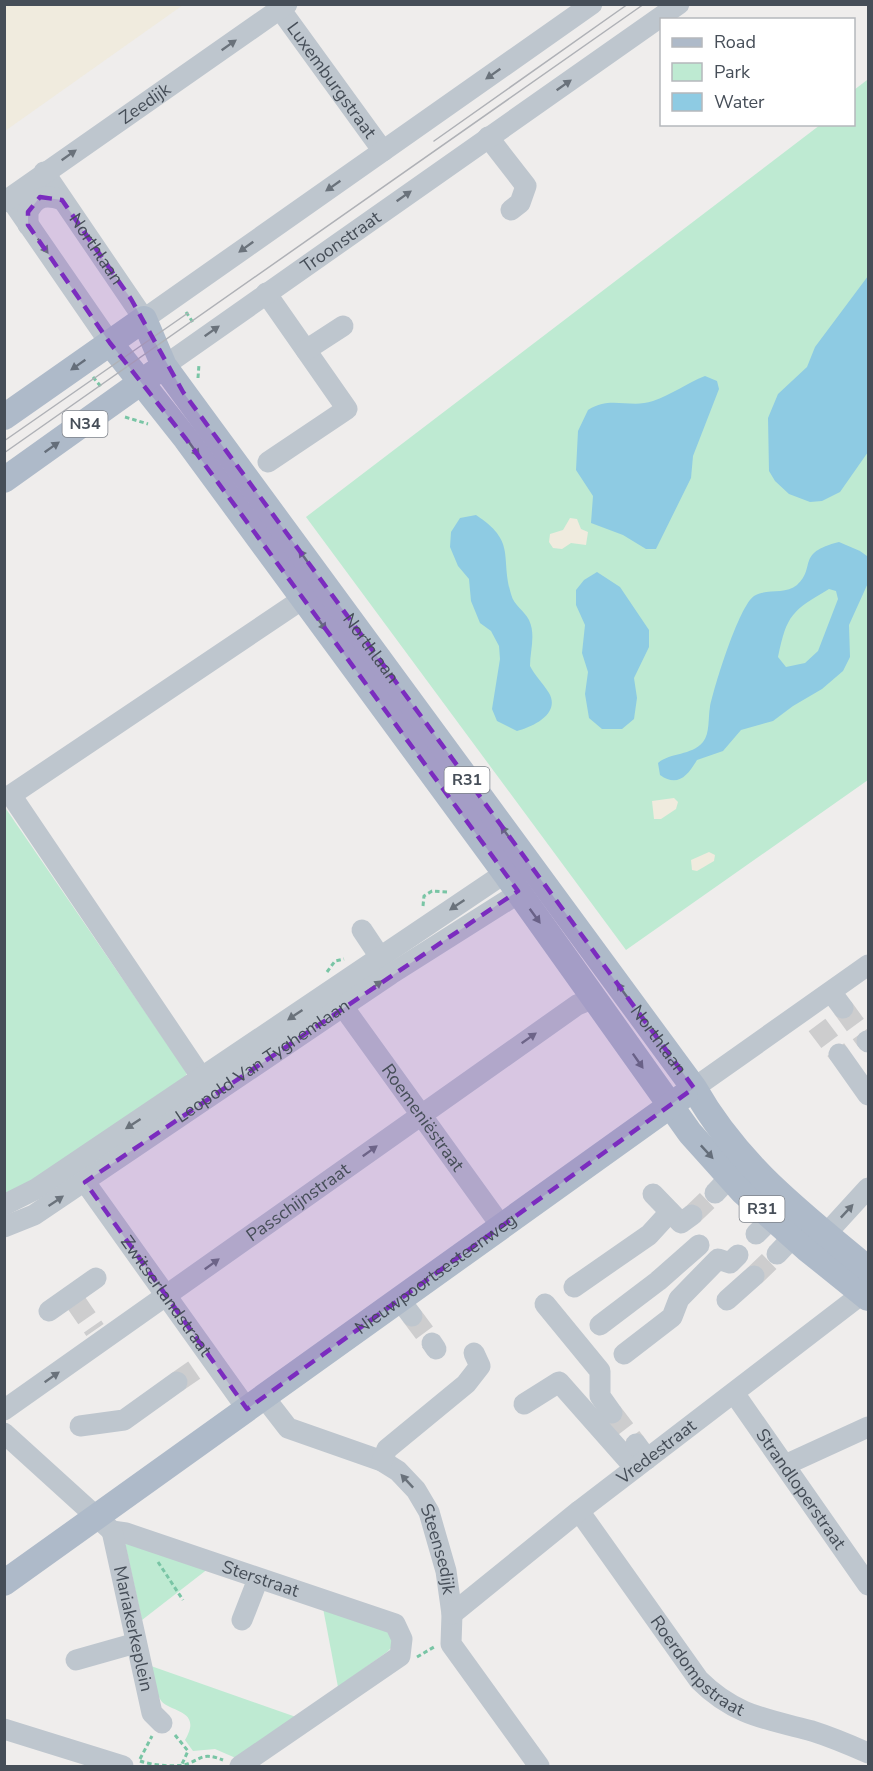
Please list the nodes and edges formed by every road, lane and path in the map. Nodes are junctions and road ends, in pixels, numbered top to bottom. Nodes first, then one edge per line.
1 (679, 4) edge
2 (591, 5) edge
3 (284, 7) edge
4 (488, 137) junction
5 (383, 151) junction
6 (44, 172) junction
7 (7, 200) edge
8 (63, 200) junction
9 (511, 210) dead end
10 (28, 225) junction
11 (266, 293) junction
12 (176, 297) junction
13 (144, 319) junction
14 (343, 326) dead end
15 (204, 337) junction
16 (110, 343) junction
17 (306, 350) junction
18 (164, 366) junction
19 (142, 382) junction
20 (4, 417) edge
21 (268, 462) dead end
22 (4, 480) edge
23 (324, 584) junction
24 (303, 599) junction
25 (512, 883) junction
26 (362, 930) dead end
27 (380, 957) junction
28 (868, 965) edge
29 (594, 998) junction
30 (344, 1008) junction
31 (839, 1054) tunnel mouth
32 (202, 1078) junction
33 (694, 1088) junction
34 (868, 1095) edge
35 (670, 1106) junction
36 (421, 1114) junction
37 (84, 1182) junction
38 (868, 1188) edge
39 (653, 1194) dead end
40 (4, 1205) edge
41 (670, 1212) junction
42 (692, 1215) dead end
43 (4, 1227) edge
44 (502, 1227) junction
45 (826, 1234) junction
46 (699, 1245) dead end
47 (738, 1255) dead end
48 (868, 1269) edge
49 (754, 1276) tunnel mouth
50 (96, 1278) dead end
51 (658, 1281) junction
52 (574, 1287) dead end
53 (866, 1293) edge
54 (166, 1297) junction
55 (679, 1299) junction
56 (727, 1300) dead end
57 (546, 1304) dead end
58 (49, 1311) dead end
59 (600, 1325) dead end
60 (474, 1353) dead end
61 (624, 1354) dead end
62 (177, 1382) tunnel mouth
63 (734, 1393) junction
64 (256, 1403) junction
65 (524, 1404) dead end
66 (4, 1410) edge
67 (612, 1413) tunnel mouth
68 (80, 1426) dead end
69 (868, 1427) edge
70 (4, 1433) edge
71 (640, 1457) junction
72 (382, 1461) junction
73 (785, 1465) junction
74 (579, 1511) junction
75 (105, 1524) junction
76 (164, 1547) junction
77 (258, 1579) junction
78 (4, 1583) edge
79 (868, 1585) edge
80 (183, 1600) dead end
81 (452, 1614) junction
82 (242, 1620) dead end
83 (136, 1643) junction
84 (451, 1644) junction
85 (400, 1656) junction
86 (76, 1660) dead end
87 (162, 1723) junction
88 (4, 1729) edge
89 (868, 1753) edge
90 (182, 1766) edge
91 (123, 1767) edge
92 (138, 1767) edge
93 (240, 1767) edge
94 (539, 1767) edge

4 -> 1 street, Troonstraat
2 -> 5 street
3 - 5 street, Luxemburgstraat
6 -> 3 street, Zeedijk
4 - 9 street
11 -> 4 street, Troonstraat
5 -> 12 street
6 - 7 street, Zeedijk
6 - 8 street, Northlaan
7 - 10 street, Northlaan
8 - 10 street, Northlaan
8 - 13 street, Northlaan
10 -> 16 street, Northlaan
15 -> 11 street, Troonstraat
11 - 17 street
12 - 13 street
12 - 15 path
13 - 16 main road
13 - 18 main road, Northlaan / R31
14 - 17 street
15 - 18 street, Troonstraat
16 - 19 main road, Northlaan / R31
16 -> 20 main road
17 - 21 street
18 - 19 main road, Troonstraat / N34
23 -> 18 main road, Northlaan / R31
22 -> 19 main road, Troonstraat / N34
19 -> 24 main road, Northlaan / R31
23 - 24 street
33 -> 23 main road, Northlaan / R31
24 -> 25 main road, Northlaan / R31
24 - 32 street
25 -> 27 street, Leopold Van Tyghemlaan
25 -> 29 main road, Northlaan / R31
30 -> 25 street, Leopold Van Tyghemlaan
26 - 27 street
27 -> 32 street, Leopold Van Tyghemlaan
28 - 33 street, Nieuwpoortsesteenweg
29 -> 35 main road, Northlaan / R31
36 -> 29 street, Passchijnstraat
30 - 36 street, Roemeniëstraat
30 - 37 street, Leopold Van Tyghemlaan
31 - 34 street
32 -> 40 street, Leopold Van Tyghemlaan
33 - 35 main road, Nieuwpoortsesteenweg
33 - 45 main road, R31
35 - 44 main road, Nieuwpoortsesteenweg
35 -> 53 main road, R31
36 - 44 street, Roemeniëstraat
54 -> 36 street, Passchijnstraat
43 -> 37 street, Leopold Van Tyghemlaan
37 - 54 street, Zwitserlandstraat
45 -> 38 street
39 - 41 street
41 - 42 street
41 - 52 street
44 - 64 main road, Nieuwpoortsesteenweg
45 - 48 main road, R31
46 - 51 street
47 - 55 street
49 - 56 street
50 - 58 street
51 - 55 street
51 - 59 street
53 - 63 street, Vredestraat
54 - 64 street, Zwitserlandstraat
66 -> 54 street, Passchijnstraat
55 - 61 street
57 - 67 street
60 - 72 street
62 - 68 street
63 - 71 street, Vredestraat
63 - 73 street, Strandloperstraat
64 - 72 street, Steensedijk
64 - 75 main road, Nieuwpoortsesteenweg
65 - 71 street
69 - 73 street
70 - 75 street
71 - 74 street, Vredestraat
81 -> 72 street, Steensedijk
73 - 79 street, Strandloperstraat
74 - 81 street, Vredestraat
74 - 89 street, Roerdompstraat
75 - 76 street, Sterstraat
75 - 78 main road, Nieuwpoortsesteenweg
75 - 83 street, Mariakerkeplein
76 - 77 street, Sterstraat
76 - 80 path
77 - 82 street
77 - 85 street, Sterstraat
81 - 84 street, Steensedijk
83 - 86 street
83 - 87 street, Mariakerkeplein
84 - 85 path
84 - 94 street
85 - 93 street
87 - 90 path
87 - 92 path
88 - 91 street

